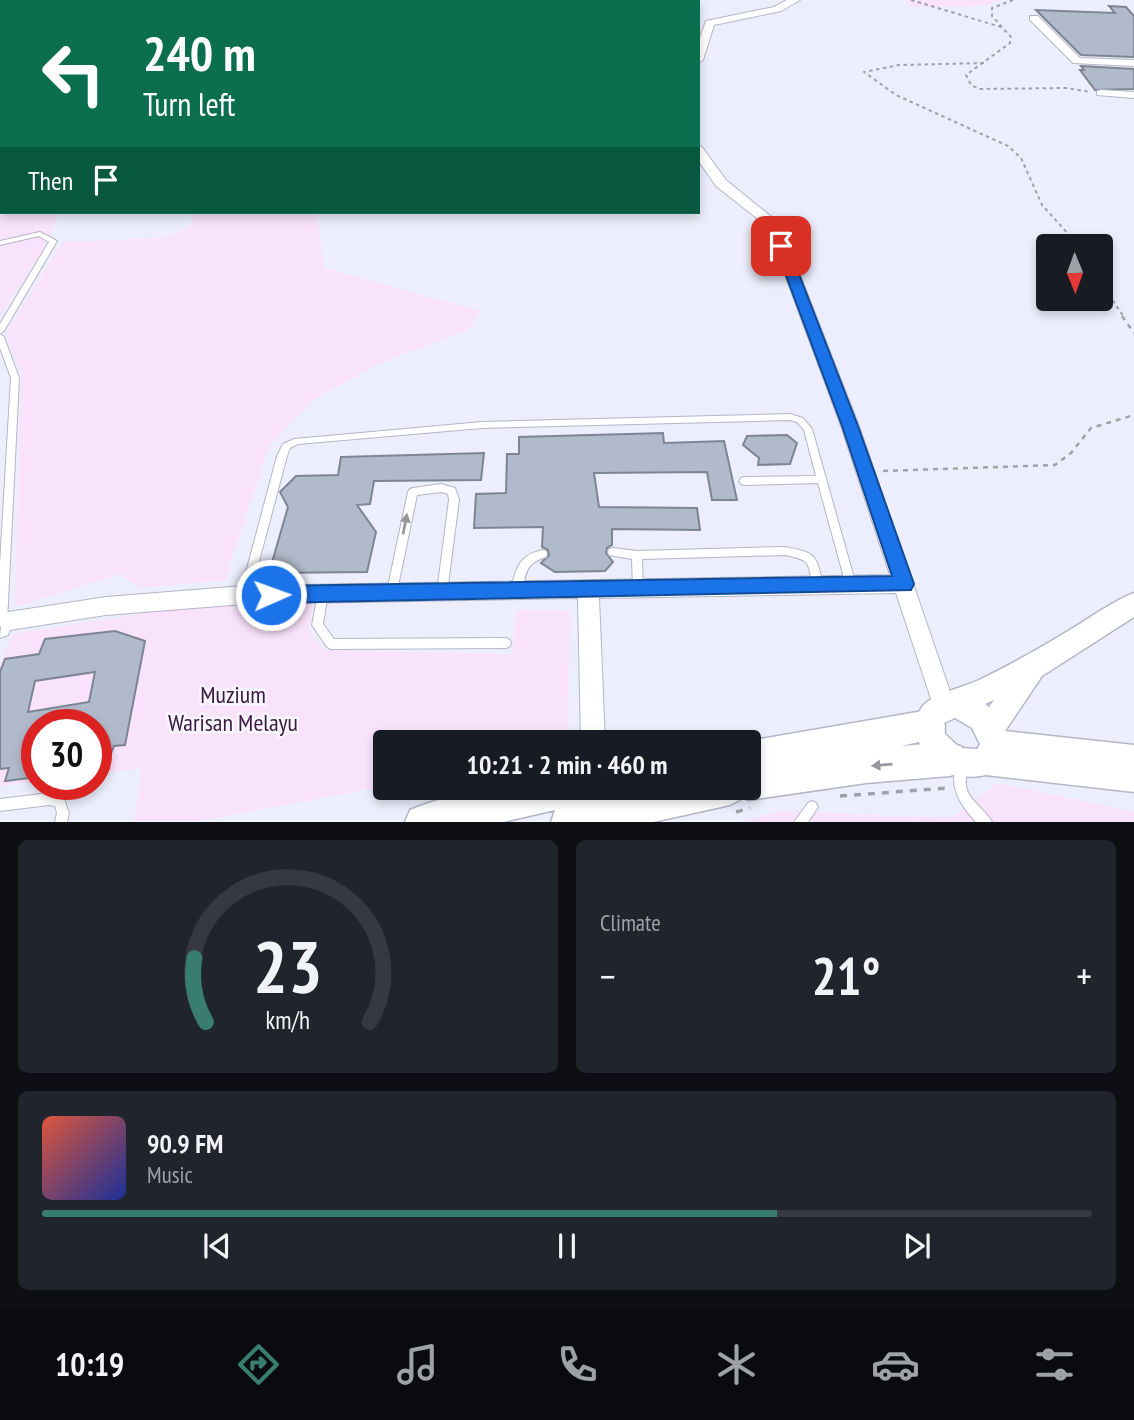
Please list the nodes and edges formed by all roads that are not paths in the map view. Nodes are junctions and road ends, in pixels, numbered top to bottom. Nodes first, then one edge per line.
1 (795, 0) edge
2 (1034, 18) dead end
3 (700, 54) edge
4 (1134, 63) edge
5 (1101, 93) road end
6 (1134, 95) edge
7 (700, 153) edge
8 (0, 243) edge
9 (0, 331) edge
10 (0, 337) edge
11 (822, 479) junction
12 (744, 481) dead end
13 (613, 552) dead end
14 (542, 554) dead end
15 (637, 555) junction
16 (904, 584) junction
17 (851, 585) junction
18 (818, 586) junction
19 (638, 589) junction
20 (588, 590) junction
21 (517, 591) junction
22 (392, 592) junction
23 (442, 592) junction
24 (323, 593) junction
25 (244, 595) junction
26 (1134, 604) edge
27 (1, 625) edge
28 (506, 643) dead end
29 (1034, 667) junction
30 (942, 712) junction
31 (593, 730) edge
32 (761, 754) edge
33 (973, 757) junction
34 (1134, 759) edge
35 (1134, 777) edge
36 (761, 793) edge
37 (521, 800) edge
38 (726, 800) edge
39 (0, 805) edge
40 (812, 807) dead end
41 (61, 821) edge
42 (422, 821) edge
43 (568, 821) edge
44 (800, 821) edge
45 (986, 821) edge

1 - 3 street
2 - 4 street
5 - 6 street
7 - 16 street
8 - 9 lane
10 - 27 lane
11 - 12 lane
11 - 17 lane
11 - 25 lane
13 - 15 lane
14 - 21 lane
15 - 18 lane
15 - 19 lane
16 - 17 street
16 - 30 street
17 - 18 street
18 - 19 street
19 - 20 street
20 - 21 street
20 - 31 street
21 - 23 street
22 - 23 street
22 -> 23 lane
22 - 24 street
24 - 25 street
24 - 28 lane
25 - 27 street
26 - 29 street
29 - 30 street
29 - 33 street
30 - 32 main road
30 - 33 street
30 - 33 street
33 - 34 street
33 - 35 street
33 -> 36 main road
33 - 45 lane
37 - 42 main road
38 - 43 main road
39 - 41 lane
40 - 44 lane

